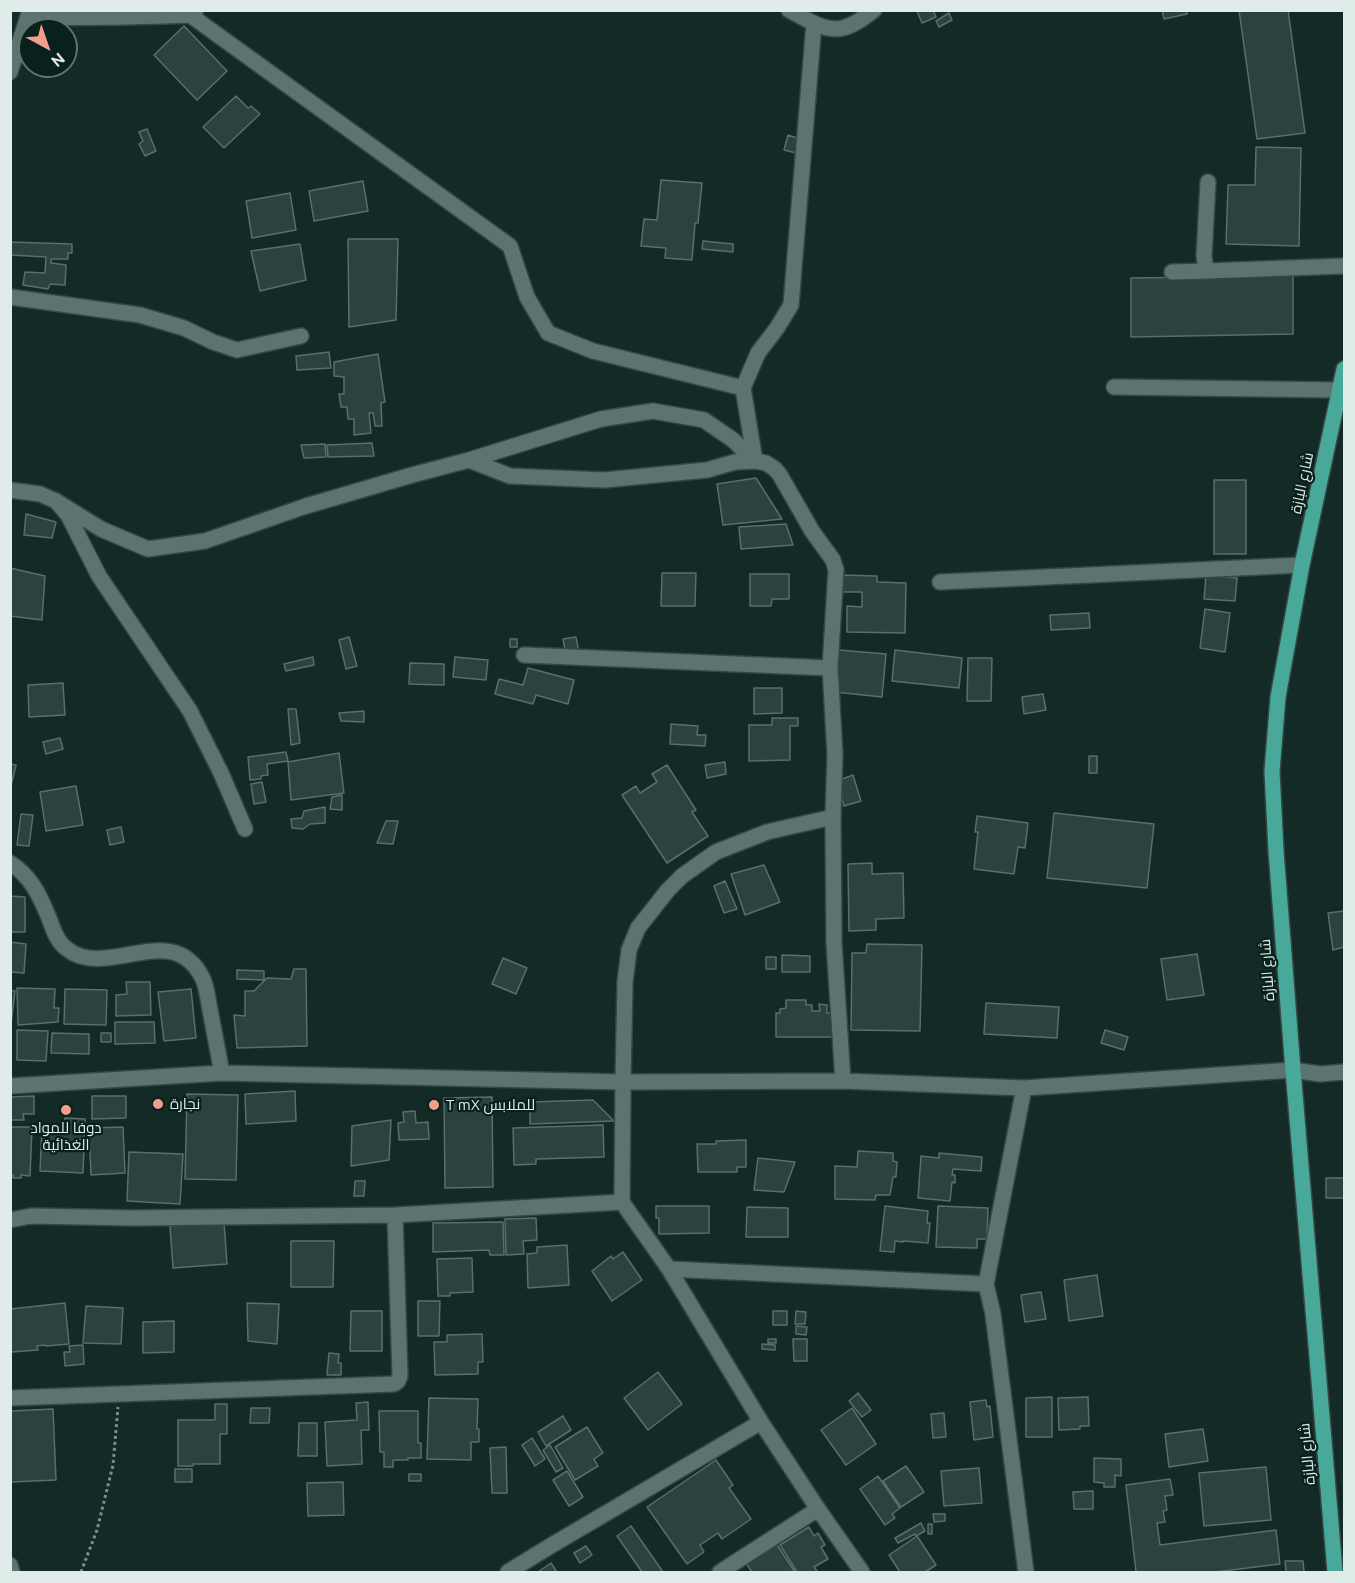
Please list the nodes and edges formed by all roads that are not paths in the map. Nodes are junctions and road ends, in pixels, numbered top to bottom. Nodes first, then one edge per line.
1 (789, 10) edge
2 (874, 10) edge
3 (29, 13) edge
4 (193, 13) edge
5 (814, 23) junction
6 (10, 72) edge
7 (1208, 182) dead end
8 (1344, 266) edge
9 (1206, 271) junction
10 (1172, 272) dead end
11 (10, 297) edge
12 (301, 336) dead end
13 (1344, 369) edge
14 (1114, 387) dead end
15 (743, 388) junction
16 (1340, 390) junction
17 (469, 460) junction
18 (755, 461) junction
19 (10, 490) edge
20 (56, 501) junction
21 (1302, 566) junction
22 (940, 582) dead end
23 (524, 655) dead end
24 (830, 668) junction
25 (833, 817) junction
26 (245, 829) dead end
27 (10, 863) edge
28 (1293, 1070) junction
29 (1344, 1072) edge
30 (222, 1073) junction
31 (843, 1081) junction
32 (623, 1082) junction
33 (10, 1086) edge
34 (1024, 1088) junction
35 (622, 1202) junction
36 (395, 1215) junction
37 (10, 1220) edge
38 (669, 1269) junction
39 (986, 1284) junction
40 (10, 1398) edge
41 (761, 1422) junction
42 (818, 1509) junction
43 (10, 1566) edge
44 (12, 1572) edge
45 (508, 1572) edge
46 (720, 1572) edge
47 (862, 1572) edge
48 (1026, 1572) edge
49 (1335, 1572) edge

1 - 5 street
2 - 5 street
3 - 4 street
3 - 6 street
4 - 15 street
5 - 15 street
7 - 9 street
8 - 9 street
9 - 10 street
11 - 12 street
13 - 16 main road, شارع البازة
14 - 16 street
15 - 18 street
16 - 21 main road, شارع البازة
17 - 18 street
17 - 18 street
17 - 20 street
18 - 24 street
19 - 20 street
20 - 26 street
21 - 22 street
21 - 28 main road, شارع البازة
23 - 24 street
24 - 25 street
25 - 31 street
25 - 32 street
27 - 30 street
28 - 29 street
28 - 34 street
28 - 49 main road, شارع البازة
30 - 32 street
30 - 33 street
31 - 32 street
31 - 34 street
32 - 35 street
34 - 39 street
35 - 36 street
35 - 38 street
36 - 37 street
36 - 40 street
38 - 39 street
38 - 41 street
39 - 48 street
41 - 42 street
41 - 45 street
42 - 46 street
42 - 47 street
43 - 44 street

